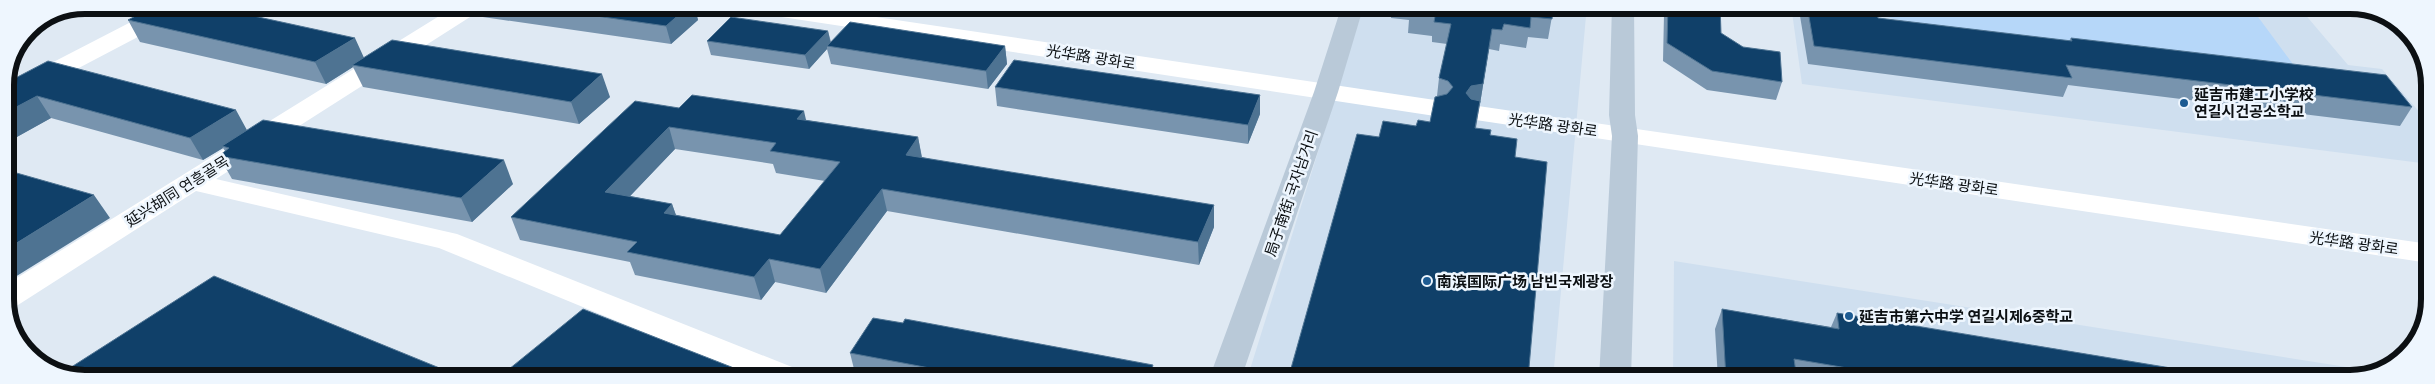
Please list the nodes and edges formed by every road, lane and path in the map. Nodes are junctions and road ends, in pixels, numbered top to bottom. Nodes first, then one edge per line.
1 (164, 14) edge
2 (459, 14) edge
3 (808, 14) edge
4 (1350, 14) edge
5 (1623, 14) edge
6 (14, 92) edge
7 (1326, 92) junction
8 (1434, 108) edge
9 (1478, 114) edge
10 (1625, 136) junction
11 (192, 182) junction
12 (2421, 253) edge
13 (14, 294) edge
14 (770, 370) edge
15 (1228, 370) edge
16 (1615, 370) edge

1 - 6 street
2 - 11 street, 延兴胡同 연흥골목
3 - 7 street, 光华路 광화로
4 - 7 main road, 局子南街 국자남거리
5 - 10 main road
7 - 8 street, 光华路 광화로
7 - 15 main road, 局子南街 국자남거리
9 - 10 street, 光华路 광화로
10 - 12 street, 光华路 광화로
10 - 16 main road
11 - 13 street, 延兴胡同 연흥골목
11 - 14 street

